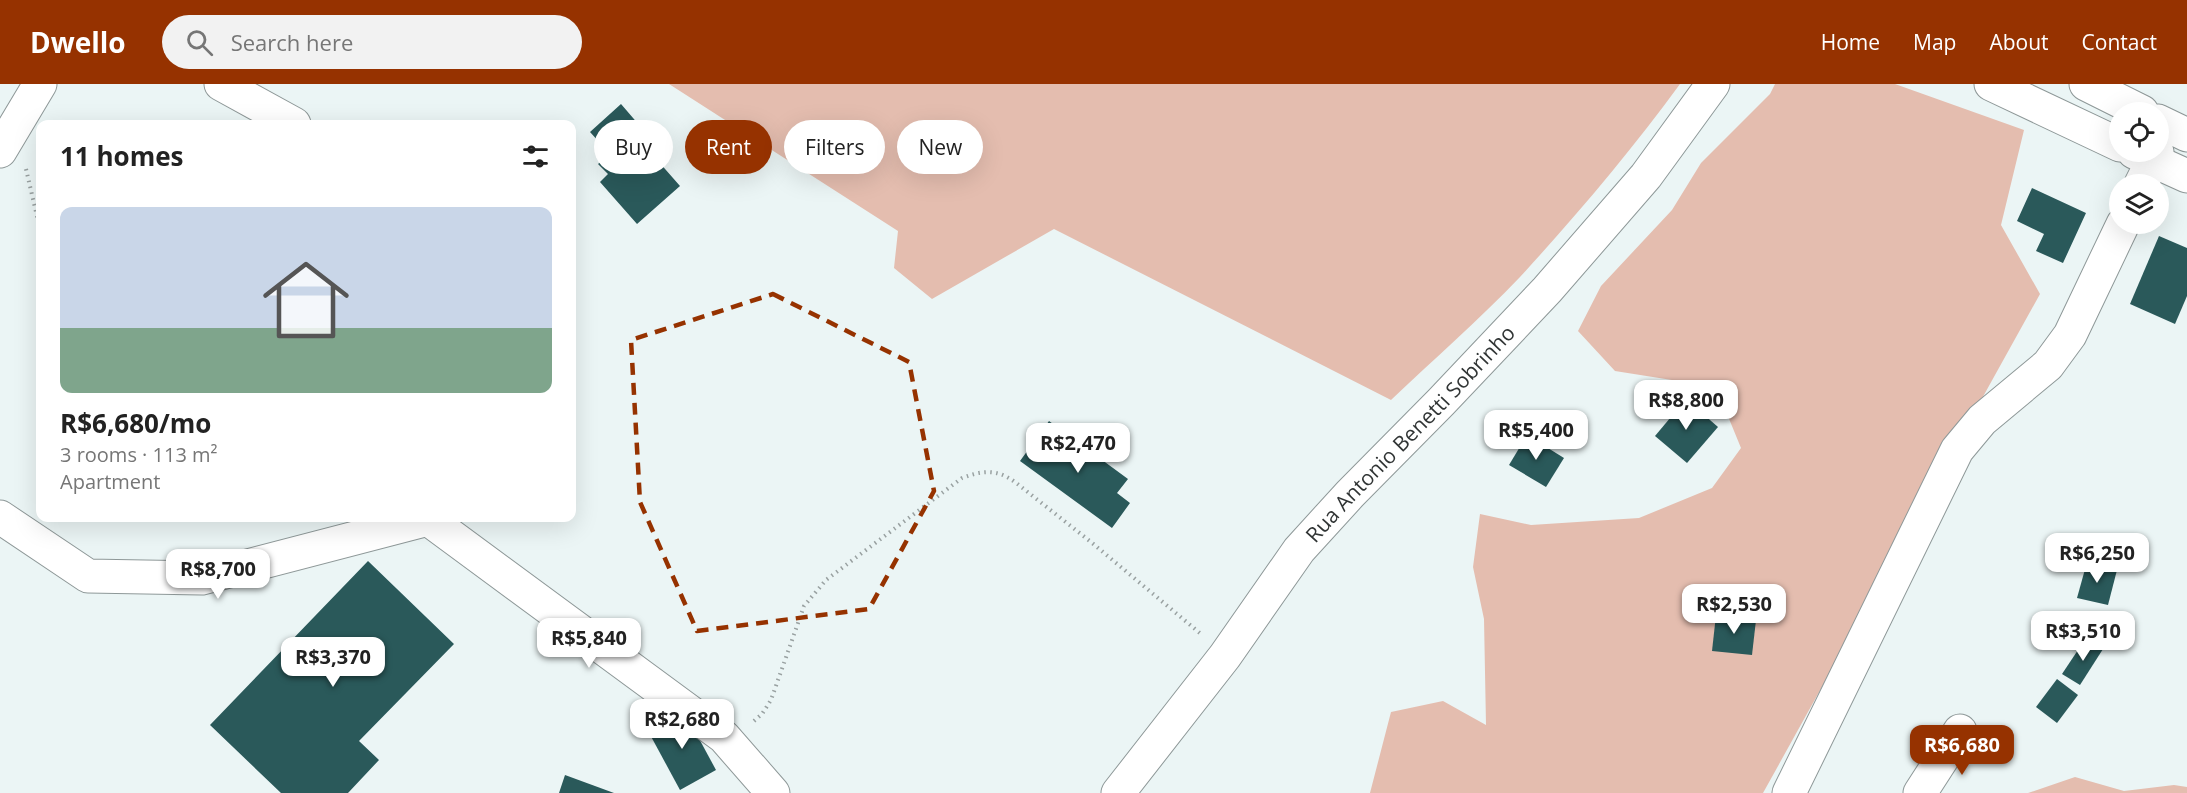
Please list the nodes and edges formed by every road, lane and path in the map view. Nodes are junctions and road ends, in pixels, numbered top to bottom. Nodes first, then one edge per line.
1 (40, 84) edge
2 (221, 84) edge
3 (1713, 84) edge
4 (1991, 84) edge
5 (2086, 84) edge
6 (2109, 104) edge
7 (287, 120) edge
8 (2109, 140) edge
9 (0, 151) edge
10 (2169, 157) edge
11 (2187, 176) edge
12 (2118, 234) edge
13 (0, 516) edge
14 (414, 522) edge
15 (434, 522) edge
16 (1225, 656) junction
17 (1960, 731) dead end
18 (724, 737) junction
19 (772, 793) edge
20 (1118, 793) edge
21 (1789, 793) edge
22 (1920, 793) edge

1 - 9 street
2 - 7 street
3 - 16 street, Rua Antonio Benetti Sobrinho
4 - 8 street
5 - 6 street
10 - 11 street
12 - 21 street
13 - 14 street
15 - 18 street
16 - 18 path
16 - 20 street, Rua Antonio Benetti Sobrinho
17 - 22 street
18 - 19 street

